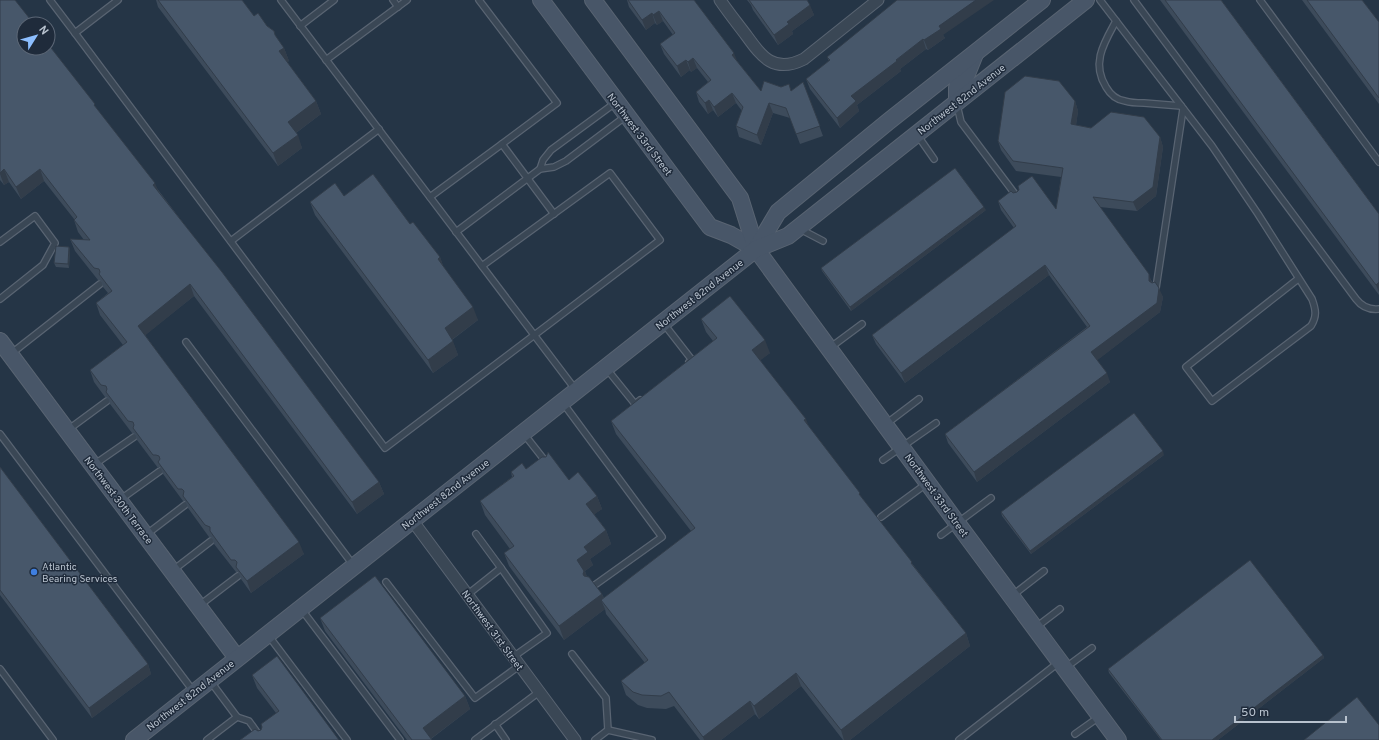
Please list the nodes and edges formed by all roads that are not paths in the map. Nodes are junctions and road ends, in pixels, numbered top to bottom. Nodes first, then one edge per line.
1 (50, 0) edge
2 (118, 0) edge
3 (281, 0) edge
4 (334, 0) edge
5 (393, 0) edge
6 (406, 0) edge
7 (479, 0) edge
8 (541, 0) edge
9 (593, 0) edge
10 (720, 0) edge
11 (878, 0) edge
12 (1042, 0) edge
13 (1086, 0) edge
14 (1100, 0) edge
15 (1134, 0) edge
16 (1260, 0) edge
17 (398, 7) junction
18 (1116, 21) junction
19 (300, 26) junction
20 (75, 33) junction
21 (976, 53) junction
22 (326, 60) junction
23 (616, 102) junction
24 (957, 102) junction
25 (1182, 107) junction
26 (627, 115) junction
27 (379, 128) junction
28 (916, 134) junction
29 (502, 144) junction
30 (934, 159) dead end
31 (1379, 162) edge
32 (540, 169) junction
33 (527, 178) junction
34 (430, 197) junction
35 (1018, 198) edge
36 (554, 214) junction
37 (798, 228) junction
38 (456, 232) junction
39 (231, 241) junction
40 (823, 241) dead end
41 (0, 242) edge
42 (756, 249) junction
43 (482, 266) junction
44 (1298, 279) junction
45 (100, 284) edge
46 (1156, 288) edge
47 (0, 299) edge
48 (1379, 309) edge
49 (663, 322) junction
50 (862, 324) dead end
51 (534, 335) junction
52 (0, 342) edge
53 (186, 342) dead end
54 (829, 348) junction
55 (10, 355) junction
56 (686, 365) edge
57 (605, 367) junction
58 (576, 390) junction
59 (648, 394) edge
60 (919, 399) dead end
61 (107, 401) edge
62 (562, 401) junction
63 (936, 423) dead end
64 (885, 425) junction
65 (67, 431) junction
66 (523, 432) junction
67 (0, 434) edge
68 (134, 437) edge
69 (902, 446) junction
70 (883, 460) dead end
71 (93, 466) junction
72 (549, 467) edge
73 (160, 471) edge
74 (928, 482) junction
75 (991, 498) dead end
76 (119, 500) junction
77 (185, 505) edge
78 (881, 517) dead end
79 (412, 520) junction
80 (957, 523) junction
81 (476, 534) dead end
82 (145, 535) junction
83 (941, 535) dead end
84 (211, 541) edge
85 (354, 566) junction
86 (501, 568) junction
87 (172, 571) junction
88 (1044, 571) dead end
89 (238, 576) edge
90 (386, 582) dead end
91 (592, 587) edge
92 (467, 595) junction
93 (1011, 596) junction
94 (198, 606) junction
95 (300, 608) junction
96 (1060, 609) dead end
97 (1035, 628) junction
98 (268, 634) junction
99 (1092, 648) dead end
100 (572, 654) dead end
101 (237, 658) junction
102 (516, 661) junction
103 (1063, 665) junction
104 (0, 669) edge
105 (209, 681) junction
106 (539, 692) junction
107 (194, 693) junction
108 (1100, 716) junction
109 (237, 717) junction
110 (495, 724) junction
111 (608, 730) junction
112 (1076, 734) dead end
113 (53, 740) edge
114 (134, 740) edge
115 (207, 740) edge
116 (263, 740) edge
117 (347, 740) edge
118 (400, 740) edge
119 (475, 740) edge
120 (506, 740) edge
121 (574, 740) edge
122 (595, 740) edge
123 (652, 740) edge
124 (959, 740) edge
125 (1118, 740) edge

1 - 20 lane
2 - 20 lane
3 - 19 lane
4 - 19 lane
5 - 17 lane
6 - 17 lane
7 - 29 lane
8 - 23 street, Northwest 33rd Street
9 - 42 street, Northwest 33rd Street
10 - 11 street
12 - 21 street, Northwest 82nd Avenue
13 - 24 street, Northwest 82nd Avenue
14 - 18 lane
15 - 48 lane
16 - 31 lane
17 - 22 lane
18 - 25 lane
18 - 25 lane
19 - 22 lane
20 - 39 lane
21 - 24 street
21 - 42 street, Northwest 82nd Avenue
22 - 27 lane
23 - 26 street, Northwest 33rd Street
23 - 32 lane
24 - 28 street, Northwest 82nd Avenue
24 - 35 lane
25 - 44 lane
25 - 46 lane
26 - 32 lane
26 - 42 street, Northwest 33rd Street
27 - 34 lane
27 - 39 lane
28 - 30 lane
28 - 37 street, Northwest 82nd Avenue
29 - 33 lane
29 - 34 lane
32 - 33 lane
33 - 36 lane
33 - 38 lane
34 - 38 lane
36 - 43 lane
36 - 51 lane
37 - 40 lane
37 - 42 street, Northwest 82nd Avenue
38 - 43 lane
39 - 51 lane
41 - 47 lane
42 - 49 street, Northwest 82nd Avenue
42 - 54 street, Northwest 33rd Street
43 - 51 lane
44 - 44 lane
45 - 55 lane
49 - 56 lane
49 - 57 street, Northwest 82nd Avenue
50 - 54 lane
51 - 58 lane
52 - 55 street, Northwest 30th Terrace
53 - 85 lane
54 - 64 street, Northwest 33rd Street
55 - 65 street, Northwest 30th Terrace
57 - 58 street, Northwest 82nd Avenue
57 - 59 lane
58 - 62 street, Northwest 82nd Avenue
60 - 64 lane
61 - 65 lane
62 - 66 street, Northwest 82nd Avenue
62 - 91 lane
63 - 69 lane
64 - 69 street, Northwest 33rd Street
65 - 71 street, Northwest 30th Terrace
66 - 72 lane
66 - 79 street, Northwest 82nd Avenue
67 - 107 lane
68 - 71 lane
69 - 70 lane
69 - 74 street, Northwest 33rd Street
71 - 76 street, Northwest 30th Terrace
73 - 76 lane
74 - 78 lane
74 - 80 street, Northwest 33rd Street
75 - 80 lane
76 - 82 street, Northwest 30th Terrace
77 - 82 lane
79 - 85 street, Northwest 82nd Avenue
79 - 92 street, Northwest 31st Street
80 - 83 lane
80 - 93 street, Northwest 33rd Street
81 - 86 lane
82 - 87 street, Northwest 30th Terrace
84 - 87 lane
85 - 95 street, Northwest 82nd Avenue
86 - 92 lane
86 - 102 lane
87 - 94 street, Northwest 30th Terrace
88 - 93 lane
89 - 94 lane
90 - 102 lane
92 - 102 street, Northwest 31st Street
93 - 97 street, Northwest 33rd Street
94 - 101 street, Northwest 30th Terrace
95 - 98 street, Northwest 82nd Avenue
95 - 118 lane
96 - 97 lane
97 - 103 street, Northwest 33rd Street
98 - 101 street, Northwest 82nd Avenue
98 - 117 lane
99 - 103 lane
100 - 111 lane
101 - 105 street, Northwest 82nd Avenue
102 - 106 street, Northwest 31st Street
103 - 108 street, Northwest 33rd Street
103 - 124 lane
104 - 113 lane
105 - 107 street, Northwest 82nd Avenue
105 - 109 lane
106 - 110 lane
106 - 121 street, Northwest 31st Street
107 - 114 street, Northwest 82nd Avenue
108 - 112 lane
108 - 125 street, Northwest 33rd Street
109 - 115 lane
109 - 116 lane
110 - 119 lane
110 - 120 lane
111 - 122 lane
111 - 123 lane

